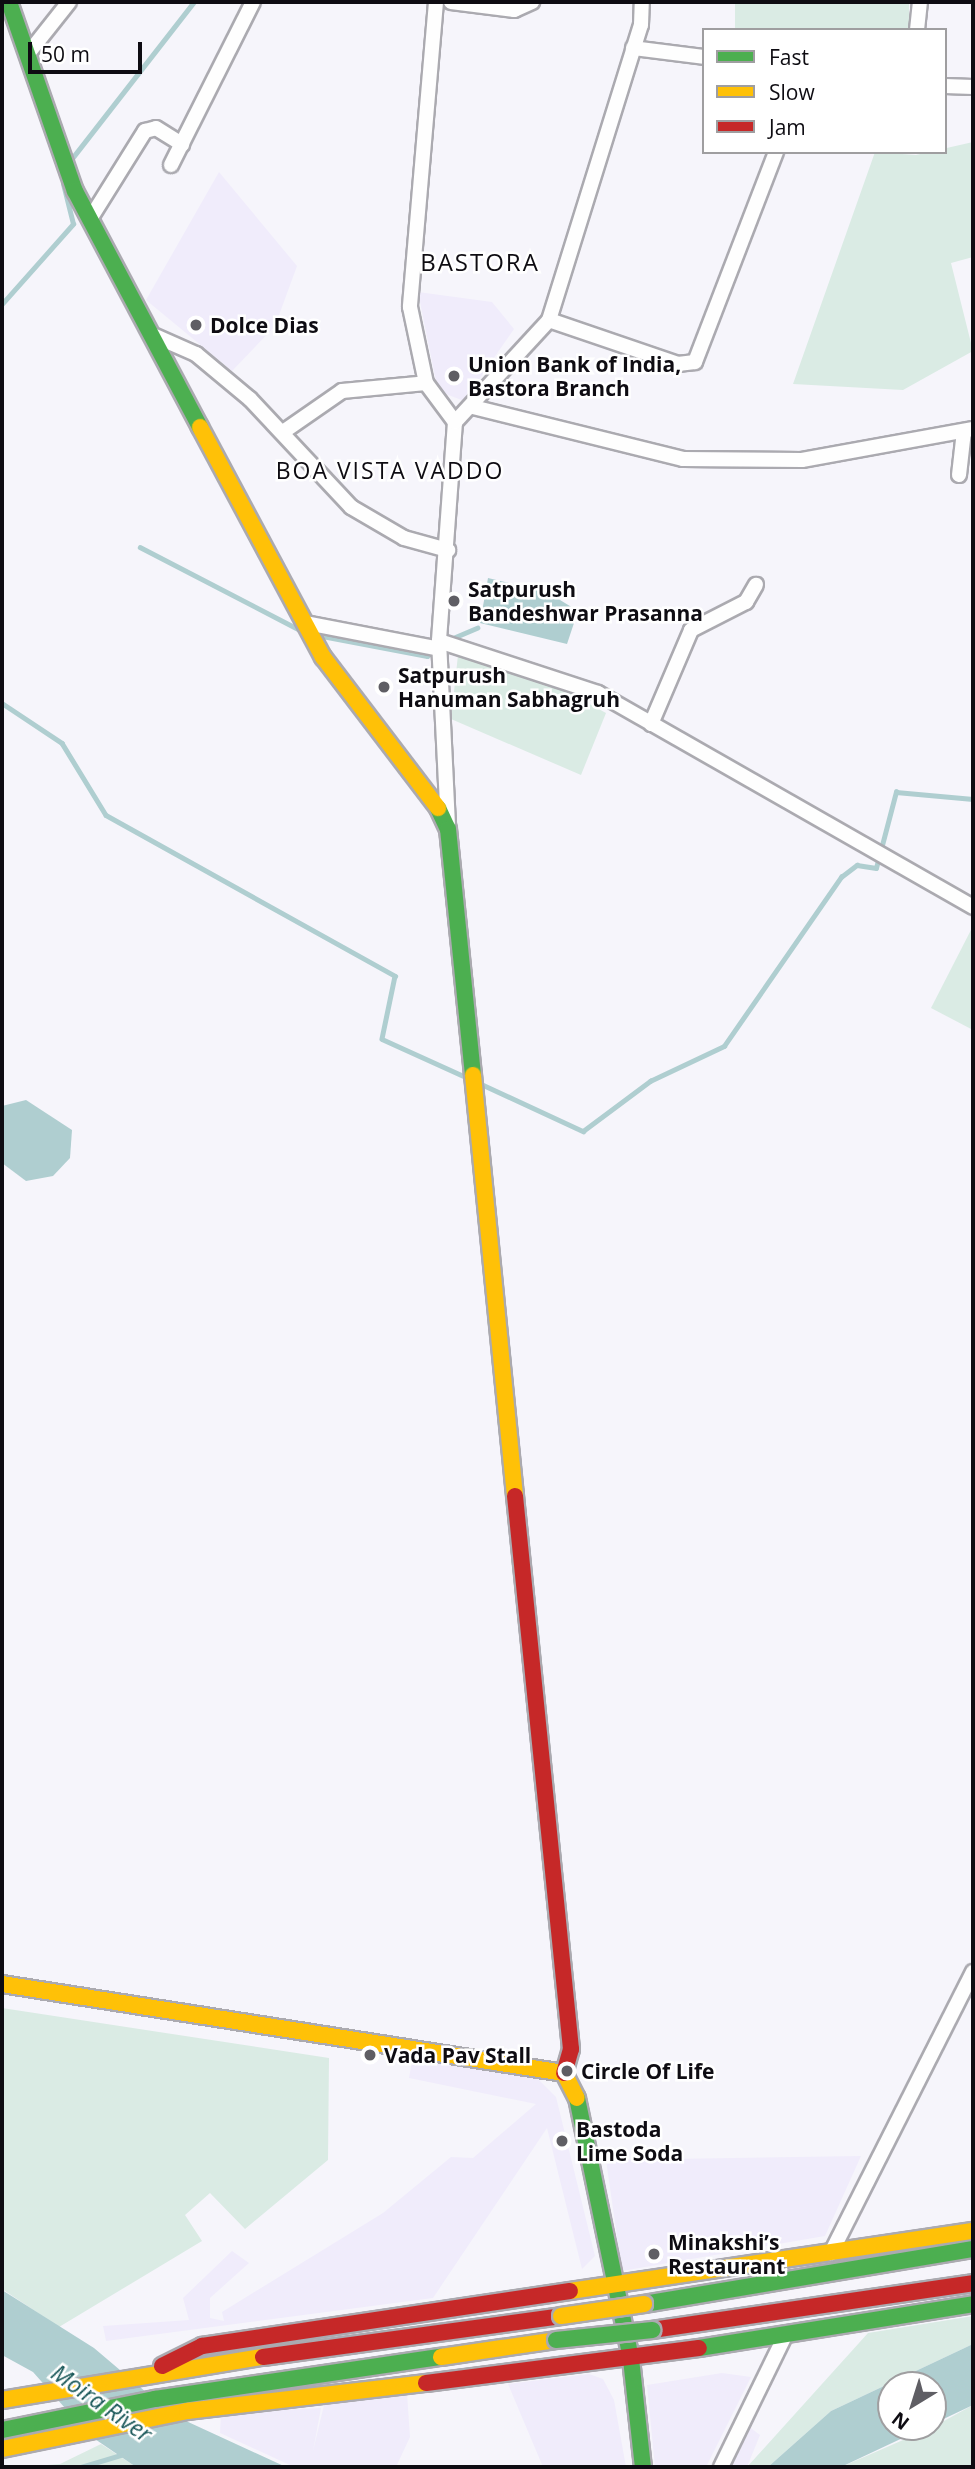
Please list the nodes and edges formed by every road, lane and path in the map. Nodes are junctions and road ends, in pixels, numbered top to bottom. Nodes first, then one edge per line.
1 (9, 2) edge
2 (69, 2) edge
3 (253, 2) edge
4 (436, 2) edge
5 (451, 2) edge
6 (532, 2) edge
7 (642, 2) edge
8 (920, 2) edge
9 (917, 28) edge
10 (633, 48) junction
11 (31, 50) junction
12 (702, 57) edge
13 (947, 86) edge
14 (973, 88) edge
15 (182, 144) junction
16 (775, 154) edge
17 (171, 165) dead end
18 (90, 219) junction
19 (550, 320) junction
20 (155, 336) junction
21 (426, 383) junction
22 (473, 407) junction
23 (454, 422) junction
24 (969, 430) edge
25 (284, 432) junction
26 (959, 475) dead end
27 (448, 550) junction
28 (756, 584) dead end
29 (309, 630) junction
30 (442, 644) junction
31 (651, 724) junction
32 (448, 829) junction
33 (973, 907) edge
34 (973, 1972) edge
35 (2, 1984) edge
36 (564, 2073) junction
37 (973, 2231) edge
38 (973, 2249) edge
39 (831, 2253) junction
40 (973, 2283) edge
41 (614, 2286) junction
42 (973, 2304) edge
43 (786, 2334) junction
44 (631, 2359) junction
45 (148, 2373) junction
46 (2, 2400) edge
47 (5, 2430) edge
48 (9, 2448) edge
49 (643, 2467) edge
50 (722, 2467) edge

1 - 11 main road
2 - 11 street
3 - 15 street
4 - 21 street
5 - 6 street
7 - 10 street
8 - 9 street
10 - 12 street
10 - 19 street
11 - 18 main road
13 - 14 street
15 - 17 street
15 - 18 street
16 - 19 street
18 - 20 main road
19 - 22 street
20 - 25 street
20 - 29 main road
21 - 23 street
21 - 25 street
22 - 23 street
22 - 24 street
23 - 27 street
24 - 26 street
25 - 27 street
27 - 30 street
28 - 31 street
29 - 30 street
29 - 32 main road
30 - 31 street
30 - 32 street
31 - 33 street
32 - 36 main road
34 - 39 street
35 - 36 main road
36 - 41 main road
37 - 39 main road
38 - 45 main road, bridge
39 - 41 main road
40 - 47 main road, bridge
41 - 44 main road
41 - 45 main road
42 - 43 main road
43 - 44 main road
43 - 50 street
44 - 48 main road
44 - 49 main road
45 - 46 main road

